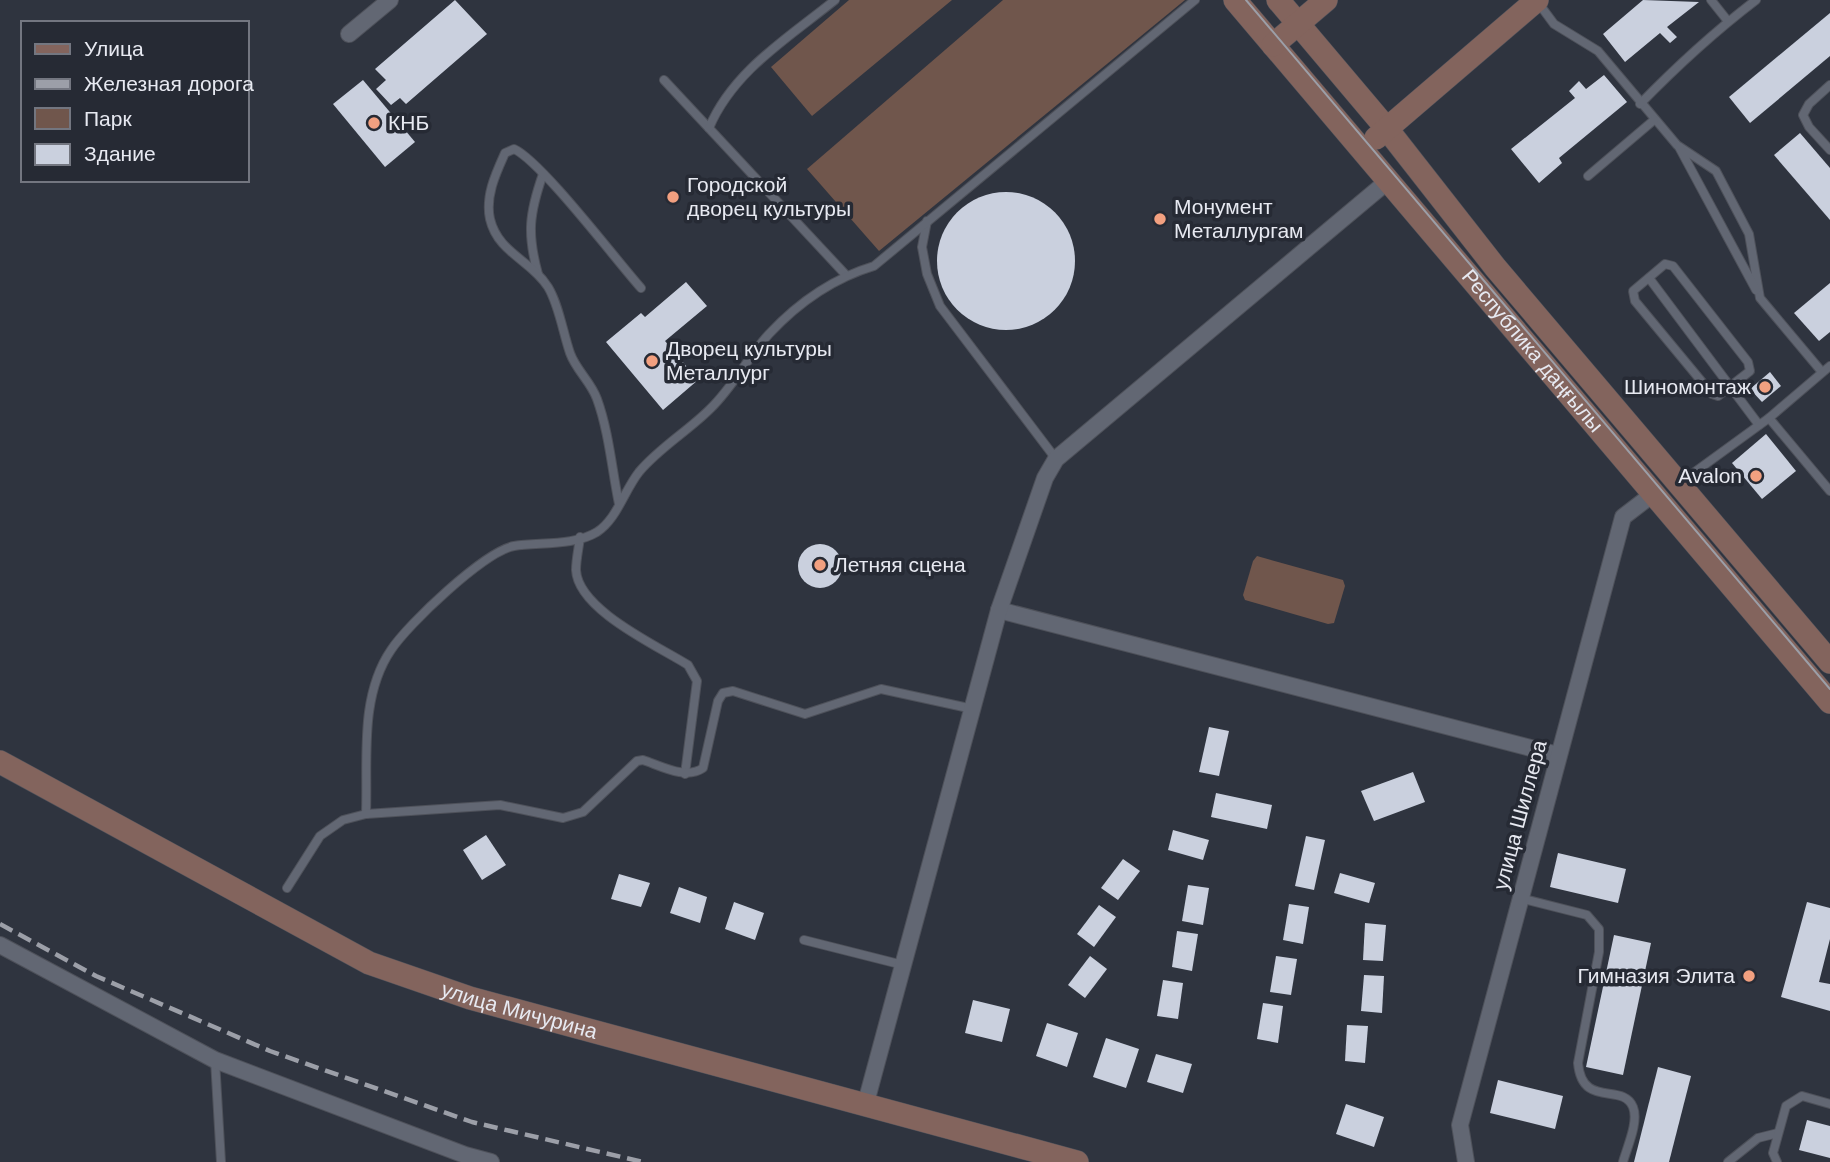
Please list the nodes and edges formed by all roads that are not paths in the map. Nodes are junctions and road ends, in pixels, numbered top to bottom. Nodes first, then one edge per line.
1 (390, 0) edge
2 (835, 0) edge
3 (1195, 0) edge
4 (1235, 0) edge
5 (1278, 0) edge
6 (1326, 0) edge
7 (1537, 0) edge
8 (1711, 0) edge
9 (1756, 0) edge
10 (1727, 20) junction
11 (1299, 25) junction
12 (349, 34) dead end
13 (1273, 45) junction
14 (664, 79) dead end
15 (1830, 85) edge
16 (1640, 104) junction
17 (1654, 120) junction
18 (709, 128) junction
19 (1387, 129) junction
20 (1677, 145) junction
21 (1363, 149) junction
22 (1830, 150) edge
23 (543, 174) junction
24 (1588, 176) dead end
25 (1389, 180) junction
26 (927, 220) junction
27 (538, 274) junction
28 (845, 274) junction
29 (1649, 278) junction
30 (641, 288) dead end
31 (1760, 298) junction
32 (1830, 366) edge
33 (1822, 372) junction
34 (1732, 387) junction
35 (1769, 418) junction
36 (1759, 425) junction
37 (1056, 459) junction
38 (1677, 484) junction
39 (1830, 491) edge
40 (1653, 494) junction
41 (619, 504) junction
42 (580, 537) junction
43 (999, 610) junction
44 (1830, 662) edge
45 (1830, 702) edge
46 (973, 709) junction
47 (1558, 755) junction
48 (0, 762) edge
49 (685, 774) junction
50 (366, 814) junction
51 (287, 888) dead end
52 (1520, 898) junction
53 (804, 940) dead end
54 (0, 945) edge
55 (906, 966) junction
56 (215, 1060) junction
57 (1830, 1104) edge
58 (865, 1106) junction
59 (1779, 1133) junction
60 (465, 1159) edge
61 (221, 1162) edge
62 (491, 1162) edge
63 (1077, 1162) edge
64 (1466, 1162) edge
65 (1623, 1162) edge
66 (1728, 1162) edge
67 (1777, 1162) edge

1 - 12 street
2 - 18 lane
3 - 26 lane
4 - 13 main road, Республика даңғылы
5 - 11 main road, Республика даңғылы
6 - 11 main road
7 - 16 lane
7 - 19 main road
8 - 10 lane
9 - 10 lane
10 - 16 lane
11 - 13 main road
11 - 19 main road, Республика даңғылы
13 - 21 main road, Республика даңғылы
14 - 18 lane
15 - 22 lane
16 - 17 lane
17 - 20 lane
17 - 24 lane
18 - 28 lane
19 - 21 main road
19 - 38 main road, Республика даңғылы
20 - 31 lane
20 - 31 lane
21 - 25 main road, Республика даңғылы
23 - 27 lane
23 - 27 lane
23 - 30 lane
25 - 37 street
25 - 40 main road, Республика даңғылы
26 - 28 lane
26 - 37 lane
27 - 41 lane
28 - 41 lane
29 - 34 lane
29 - 34 lane
29 - 34 lane
31 - 33 lane
32 - 33 lane
33 - 35 lane
34 - 36 lane
35 - 36 lane
35 - 39 lane
36 - 38 lane
37 - 43 street
38 - 44 main road, Республика даңғылы
40 - 45 main road, Республика даңғылы
40 - 47 street, улица Шиллера
41 - 42 lane
42 - 49 lane
42 - 50 lane
43 - 46 street
43 - 47 street
46 - 49 lane
46 - 55 street
47 - 52 street, улица Шиллера
48 - 58 main road, улица Мичурина
49 - 50 lane
50 - 51 lane
52 - 64 street, улица Шиллера
52 - 65 lane
53 - 55 lane
54 - 56 street
55 - 58 street
56 - 60 street
56 - 61 lane
57 - 59 lane
58 - 63 main road, улица Мичурина
59 - 66 lane
59 - 67 lane
60 - 62 street

